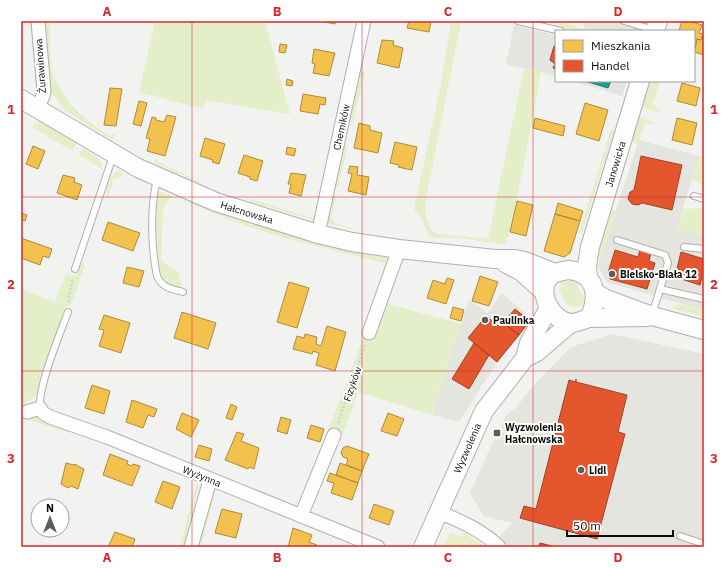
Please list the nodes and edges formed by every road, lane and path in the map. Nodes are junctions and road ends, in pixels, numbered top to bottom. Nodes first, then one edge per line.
1 (38, 21) edge
2 (364, 21) edge
3 (518, 21) edge
4 (624, 21) edge
5 (556, 30) edge
6 (653, 30) edge
7 (640, 82) edge
8 (21, 99) edge
9 (37, 109) junction
10 (113, 155) junction
11 (158, 178) junction
12 (694, 196) dead end
13 (704, 199) edge
14 (318, 234) junction
15 (617, 240) dead end
16 (590, 247) junction
17 (684, 247) dead end
18 (399, 249) junction
19 (704, 249) edge
20 (495, 259) junction
21 (75, 270) joint
22 (561, 272) junction
23 (592, 286) junction
24 (660, 289) junction
25 (183, 292) dead end
26 (704, 299) edge
27 (547, 300) junction
28 (68, 312) joint
29 (652, 316) junction
30 (589, 318) junction
31 (571, 323) junction
32 (704, 330) edge
33 (369, 333) joint
34 (525, 358) junction
35 (34, 410) joint
36 (334, 435) joint
37 (210, 480) junction
38 (439, 512) junction
39 (301, 516) junction
40 (680, 536) dead end
41 (704, 544) edge
42 (191, 547) edge
43 (378, 547) edge
44 (423, 547) edge
45 (498, 547) edge

1 - 9 street, Żurawinowa
2 - 14 street, Chemików
3 - 5 lane
4 - 6 lane
7 - 16 street, Janowicka
8 - 9 street, Hałcnowska
9 - 10 street, Hałcnowska
10 - 11 street, Hałcnowska
10 - 21 lane
11 - 14 street, Hałcnowska
11 - 25 lane
12 - 13 lane
14 - 18 street, Hałcnowska
15 - 24 lane
16 - 22 street, Janowicka
16 - 23 street, Janowicka
17 - 19 lane
18 - 20 street, Hałcnowska
18 - 33 street
20 - 22 street, Hałcnowska
20 - 27 street, Hałcnowska
21 - 28 path
22 - 23 street
22 - 27 street
23 - 29 street
23 - 30 street
24 - 26 lane
24 - 29 lane
27 - 31 street
27 - 34 street, Wyzwolenia
28 - 35 lane
29 - 30 street
29 - 32 street
30 - 31 street
31 - 34 street, Wyzwolenia
33 - 36 path, Fizyków
34 - 38 street, Wyzwolenia
35 - 37 street, Wyżynna
36 - 39 street
37 - 39 street, Wyżynna
37 - 42 street
38 - 44 street, Wyzwolenia
38 - 45 street
39 - 43 street, Wyżynna
40 - 41 lane

